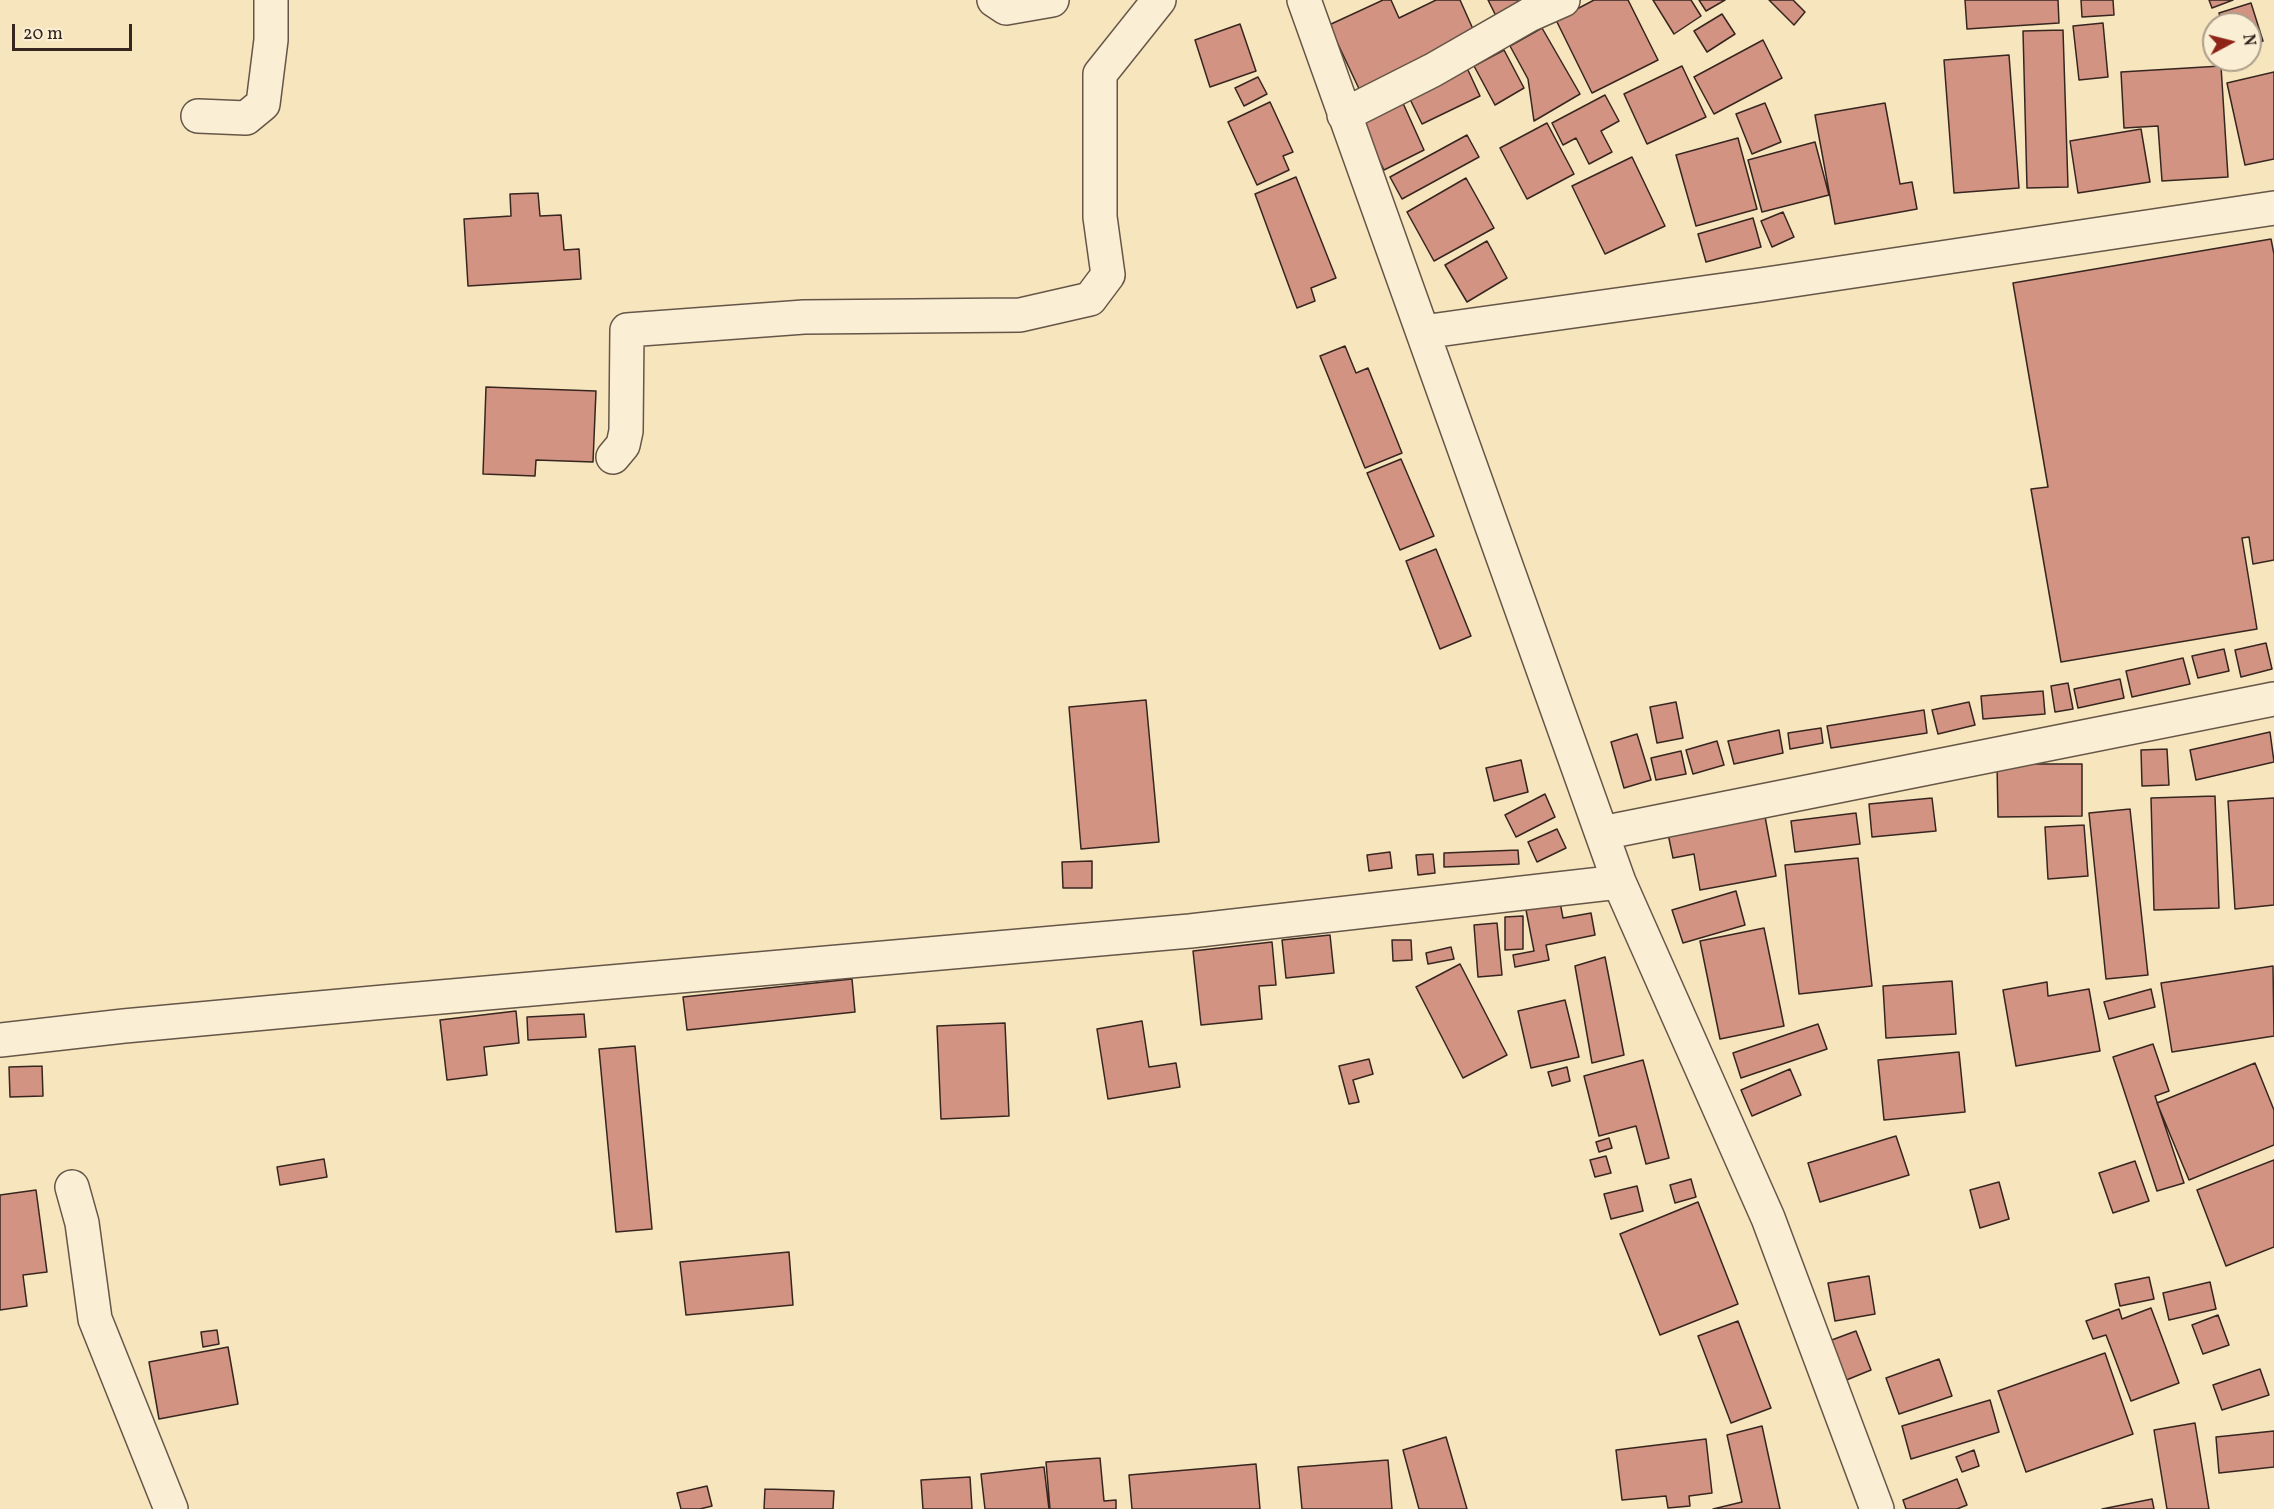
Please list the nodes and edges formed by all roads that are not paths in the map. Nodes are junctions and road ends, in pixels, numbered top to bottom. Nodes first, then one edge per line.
1 (271, 0) edge
2 (994, 0) edge
3 (1053, 0) edge
4 (1159, 0) edge
5 (1304, 0) edge
6 (1563, 0) edge
7 (1344, 115) junction
8 (198, 116) dead end
9 (2274, 208) edge
10 (1423, 332) junction
11 (613, 457) dead end
12 (2274, 699) edge
13 (1602, 833) junction
14 (1619, 882) junction
15 (0, 1040) edge
16 (72, 1187) dead end
17 (171, 1509) edge
18 (1877, 1509) edge

1 - 8 street
2 - 3 street
4 - 11 street
5 - 7 street
6 - 7 street
7 - 10 street
9 - 10 street
10 - 13 street
12 - 13 street
13 - 14 street
14 - 15 street
14 - 18 street
16 - 17 street

